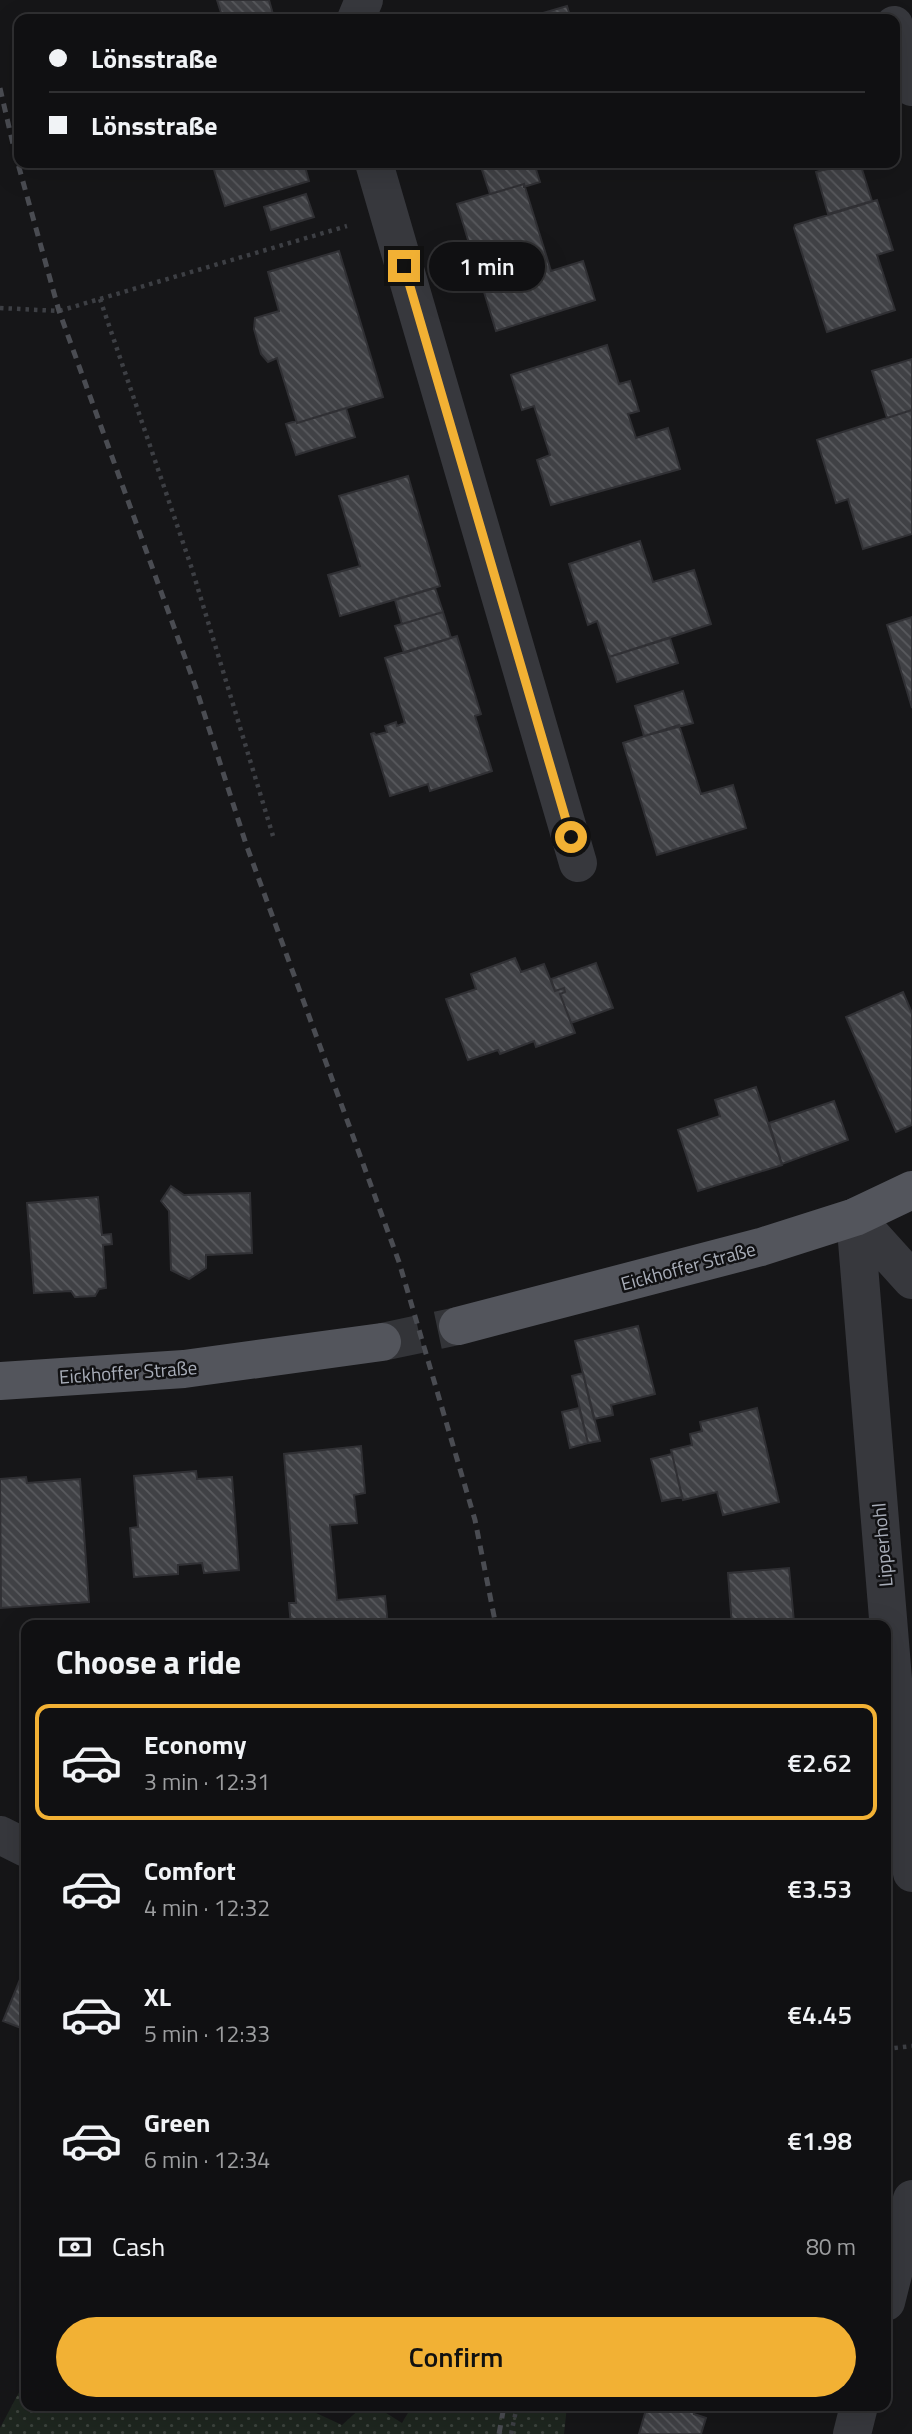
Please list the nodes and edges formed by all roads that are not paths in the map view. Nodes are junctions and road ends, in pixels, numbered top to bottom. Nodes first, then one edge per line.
1 (900, 46) edge
2 (912, 87) edge
3 (375, 168) edge
4 (578, 863) dead end
5 (912, 1190) edge
6 (855, 1217) junction
7 (912, 1280) edge
8 (458, 1326) tunnel mouth
9 (382, 1342) tunnel mouth
10 (0, 1381) edge
11 (888, 1620) edge
12 (891, 1653) edge
13 (0, 1835) edge
14 (21, 1846) edge
15 (912, 1873) edge
16 (912, 2199) edge
17 (891, 2282) edge
18 (858, 2411) edge
19 (852, 2434) edge

1 - 2 street
3 - 4 street
5 - 6 main road, Eickhoffer Straße
6 - 7 street
6 - 8 main road, Eickhoffer Straße
6 - 11 street, Lipperhohl
9 - 10 main road, Eickhoffer Straße
12 - 15 street, Lipperhohl
13 - 14 street
16 - 17 street
18 - 19 street

